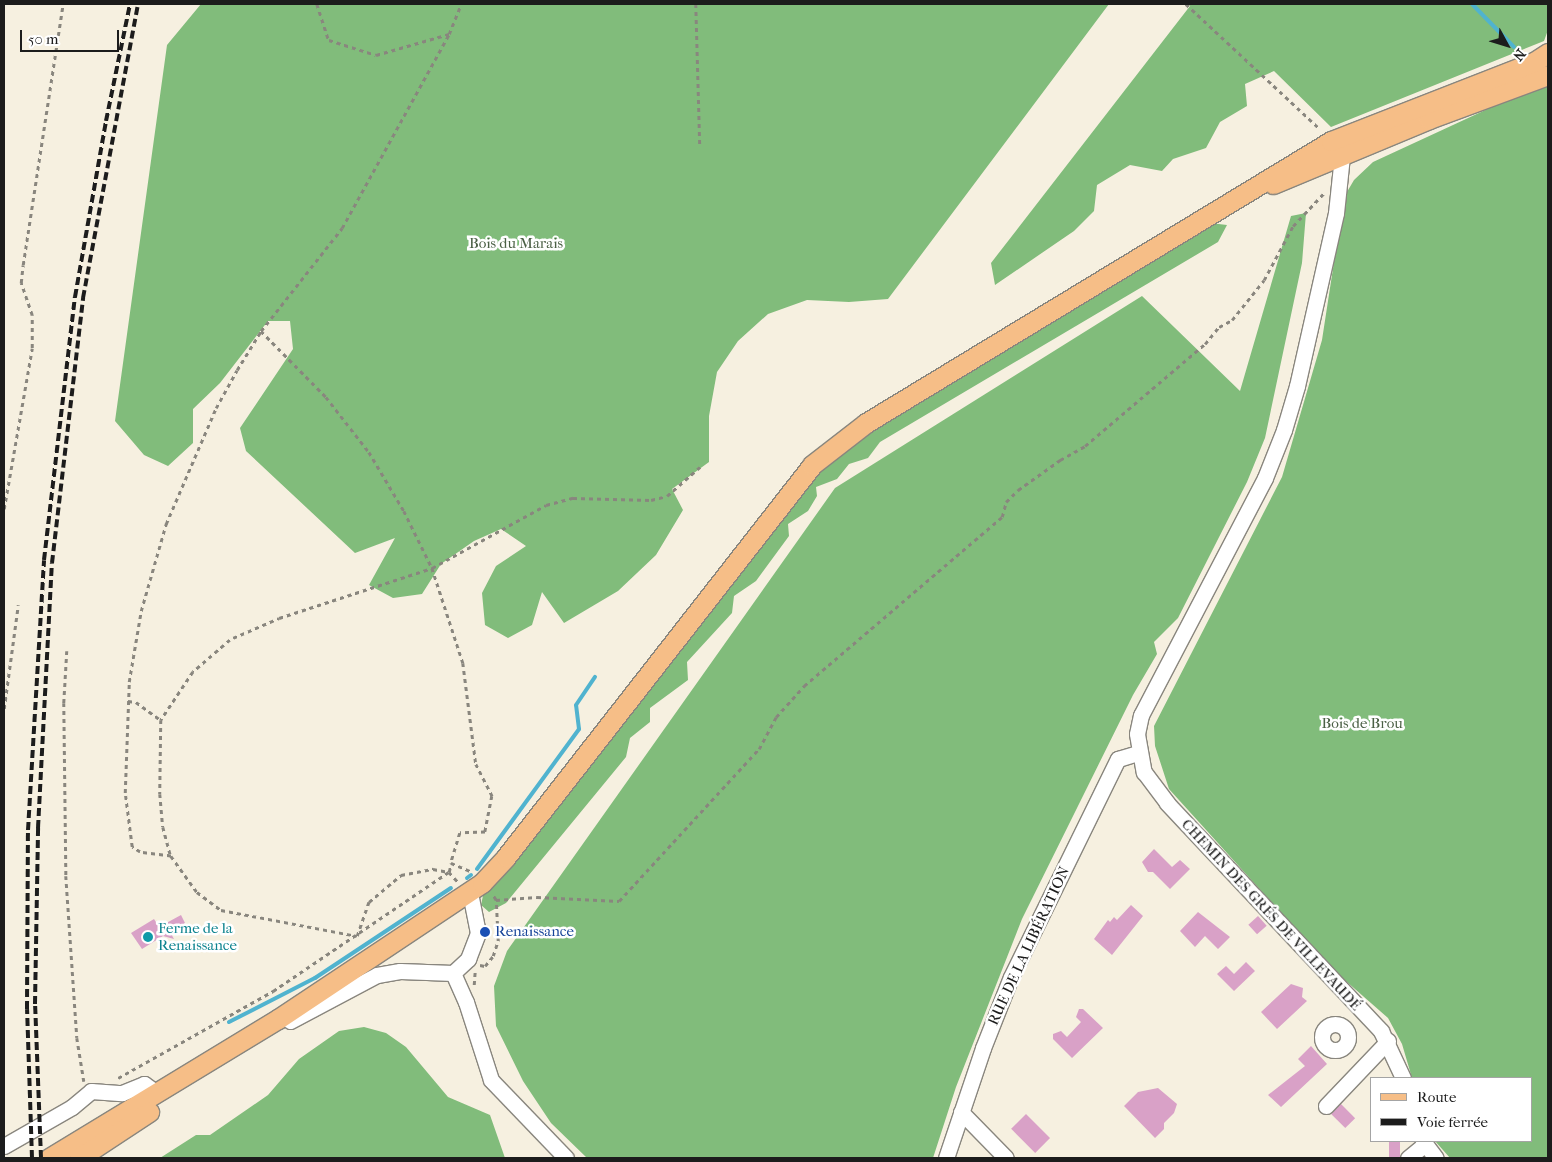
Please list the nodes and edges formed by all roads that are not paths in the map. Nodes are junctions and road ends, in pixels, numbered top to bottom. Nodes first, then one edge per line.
1 (1548, 54) edge
2 (1548, 76) edge
3 (1336, 149) junction
4 (1138, 753) junction
5 (470, 893) junction
6 (453, 973) junction
7 (1361, 1012) junction
8 (290, 1021) junction
9 (1344, 1028) dead end
10 (1388, 1041) junction
11 (1402, 1077) edge
12 (157, 1093) junction
13 (1326, 1106) dead end
14 (961, 1112) junction
15 (1424, 1142) edge
16 (4, 1146) edge
17 (49, 1158) edge
18 (78, 1158) edge
19 (566, 1158) edge
20 (946, 1158) edge
21 (1006, 1158) edge
22 (1408, 1158) edge
23 (1436, 1158) edge

1 - 3 main road
2 - 3 main road
3 - 4 street
3 - 5 main road
4 - 7 street, CHEMIN DES GRÉS DE VILLEVAUDÉ
4 - 14 street, RUE DE LA LIBÉRATION
5 - 6 street
5 - 8 main road
5 - 12 main road
6 - 8 street
6 - 19 street
7 - 9 street
7 - 10 street, CHEMIN DES GRÉS DE VILLEVAUDÉ
8 - 18 main road
10 - 11 street, CHEMIN DES GRÉS DE VILLEVAUDÉ
10 - 13 street
12 - 16 street
12 - 17 main road
14 - 20 street, RUE DE LA LIBÉRATION
14 - 21 street
15 - 22 street
15 - 23 street

